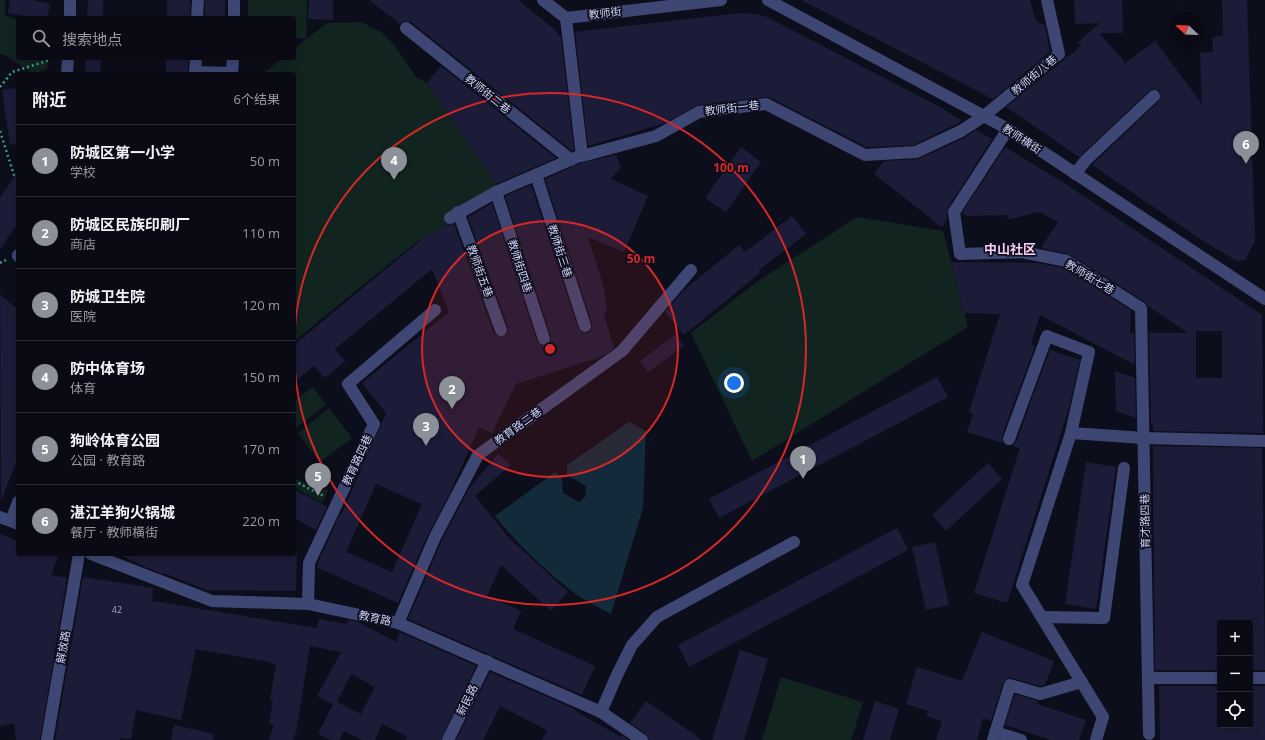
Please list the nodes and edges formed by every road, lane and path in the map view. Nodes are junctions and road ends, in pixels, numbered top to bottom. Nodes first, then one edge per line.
1 (70, 0) edge
2 (198, 0) edge
3 (234, 0) edge
4 (543, 0) edge
5 (721, 0) edge
6 (768, 0) edge
7 (1047, 0) edge
8 (70, 16) edge
9 (197, 16) edge
10 (234, 16) edge
11 (566, 18) junction
12 (406, 28) dead end
13 (49, 60) edge
14 (68, 60) edge
15 (196, 60) edge
16 (233, 60) edge
17 (67, 72) edge
18 (196, 72) edge
19 (232, 72) edge
20 (0, 87) edge
21 (1154, 96) dead end
22 (984, 116) junction
23 (1008, 129) junction
24 (0, 131) edge
25 (577, 158) junction
26 (1075, 174) junction
27 (536, 175) junction
28 (16, 176) edge
29 (496, 192) junction
30 (454, 215) joint
31 (691, 270) dead end
32 (1265, 299) edge
33 (1141, 308) joint
34 (434, 310) dead end
35 (585, 326) dead end
36 (501, 330) dead end
37 (544, 340) dead end
38 (1071, 433) junction
39 (1144, 438) junction
40 (1009, 439) dead end
41 (1265, 441) edge
42 (1124, 468) dead end
43 (296, 482) edge
44 (337, 503) junction
45 (16, 507) edge
46 (10, 521) edge
47 (794, 542) dead end
48 (79, 556) edge
49 (96, 556) edge
50 (308, 604) junction
51 (1042, 617) junction
52 (398, 623) junction
53 (487, 661) junction
54 (1149, 678) junction
55 (1217, 678) edge
56 (1253, 678) edge
57 (1265, 678) edge
58 (1082, 682) junction
59 (601, 712) junction
60 (1149, 734) dead end
61 (994, 736) edge
62 (47, 740) edge
63 (448, 740) edge
64 (642, 740) edge
65 (1021, 740) edge
66 (1096, 740) edge

1 - 8 street
2 - 9 street
3 - 10 street
4 - 11 street
5 - 11 street, 教师街
6 - 22 street, 教师横街
7 - 22 street, 教师街八巷
11 - 25 street
12 - 25 street, 教师街二巷
13 - 20 path
14 - 17 street
15 - 18 street
16 - 19 street
21 - 26 street
22 - 23 street, 教师横街
22 - 25 street, 教师街一巷
23 - 26 street, 教师横街
23 - 33 street, 教师街七巷
24 - 28 path
25 - 27 street, 教师街一巷
26 - 32 street, 教师横街
27 - 29 street, 教师街一巷
27 - 35 street, 教师街三巷
29 - 30 street, 教师街一巷
29 - 37 street, 教师街四巷
30 - 36 street, 教师街五巷
31 - 52 street, 教育路二巷
33 - 39 street, 育才路四巷
34 - 44 street, 教育路四巷
38 - 39 street
38 - 40 street
38 - 51 street
39 - 41 street
39 - 54 street, 育才路四巷
42 - 51 street
43 - 44 path
44 - 50 street, 教育路四巷
45 - 46 street
47 - 59 street
48 - 62 street, 解放路
49 - 50 street, 教育路
50 - 52 street, 教育路
51 - 58 street
52 - 53 street, 教育路
53 - 59 street, 教育路
53 - 63 street, 新民路
54 - 55 street
54 - 60 street, 育才路四巷
56 - 57 street
58 - 61 street
58 - 66 street
59 - 64 street, 教育路
61 - 65 street

